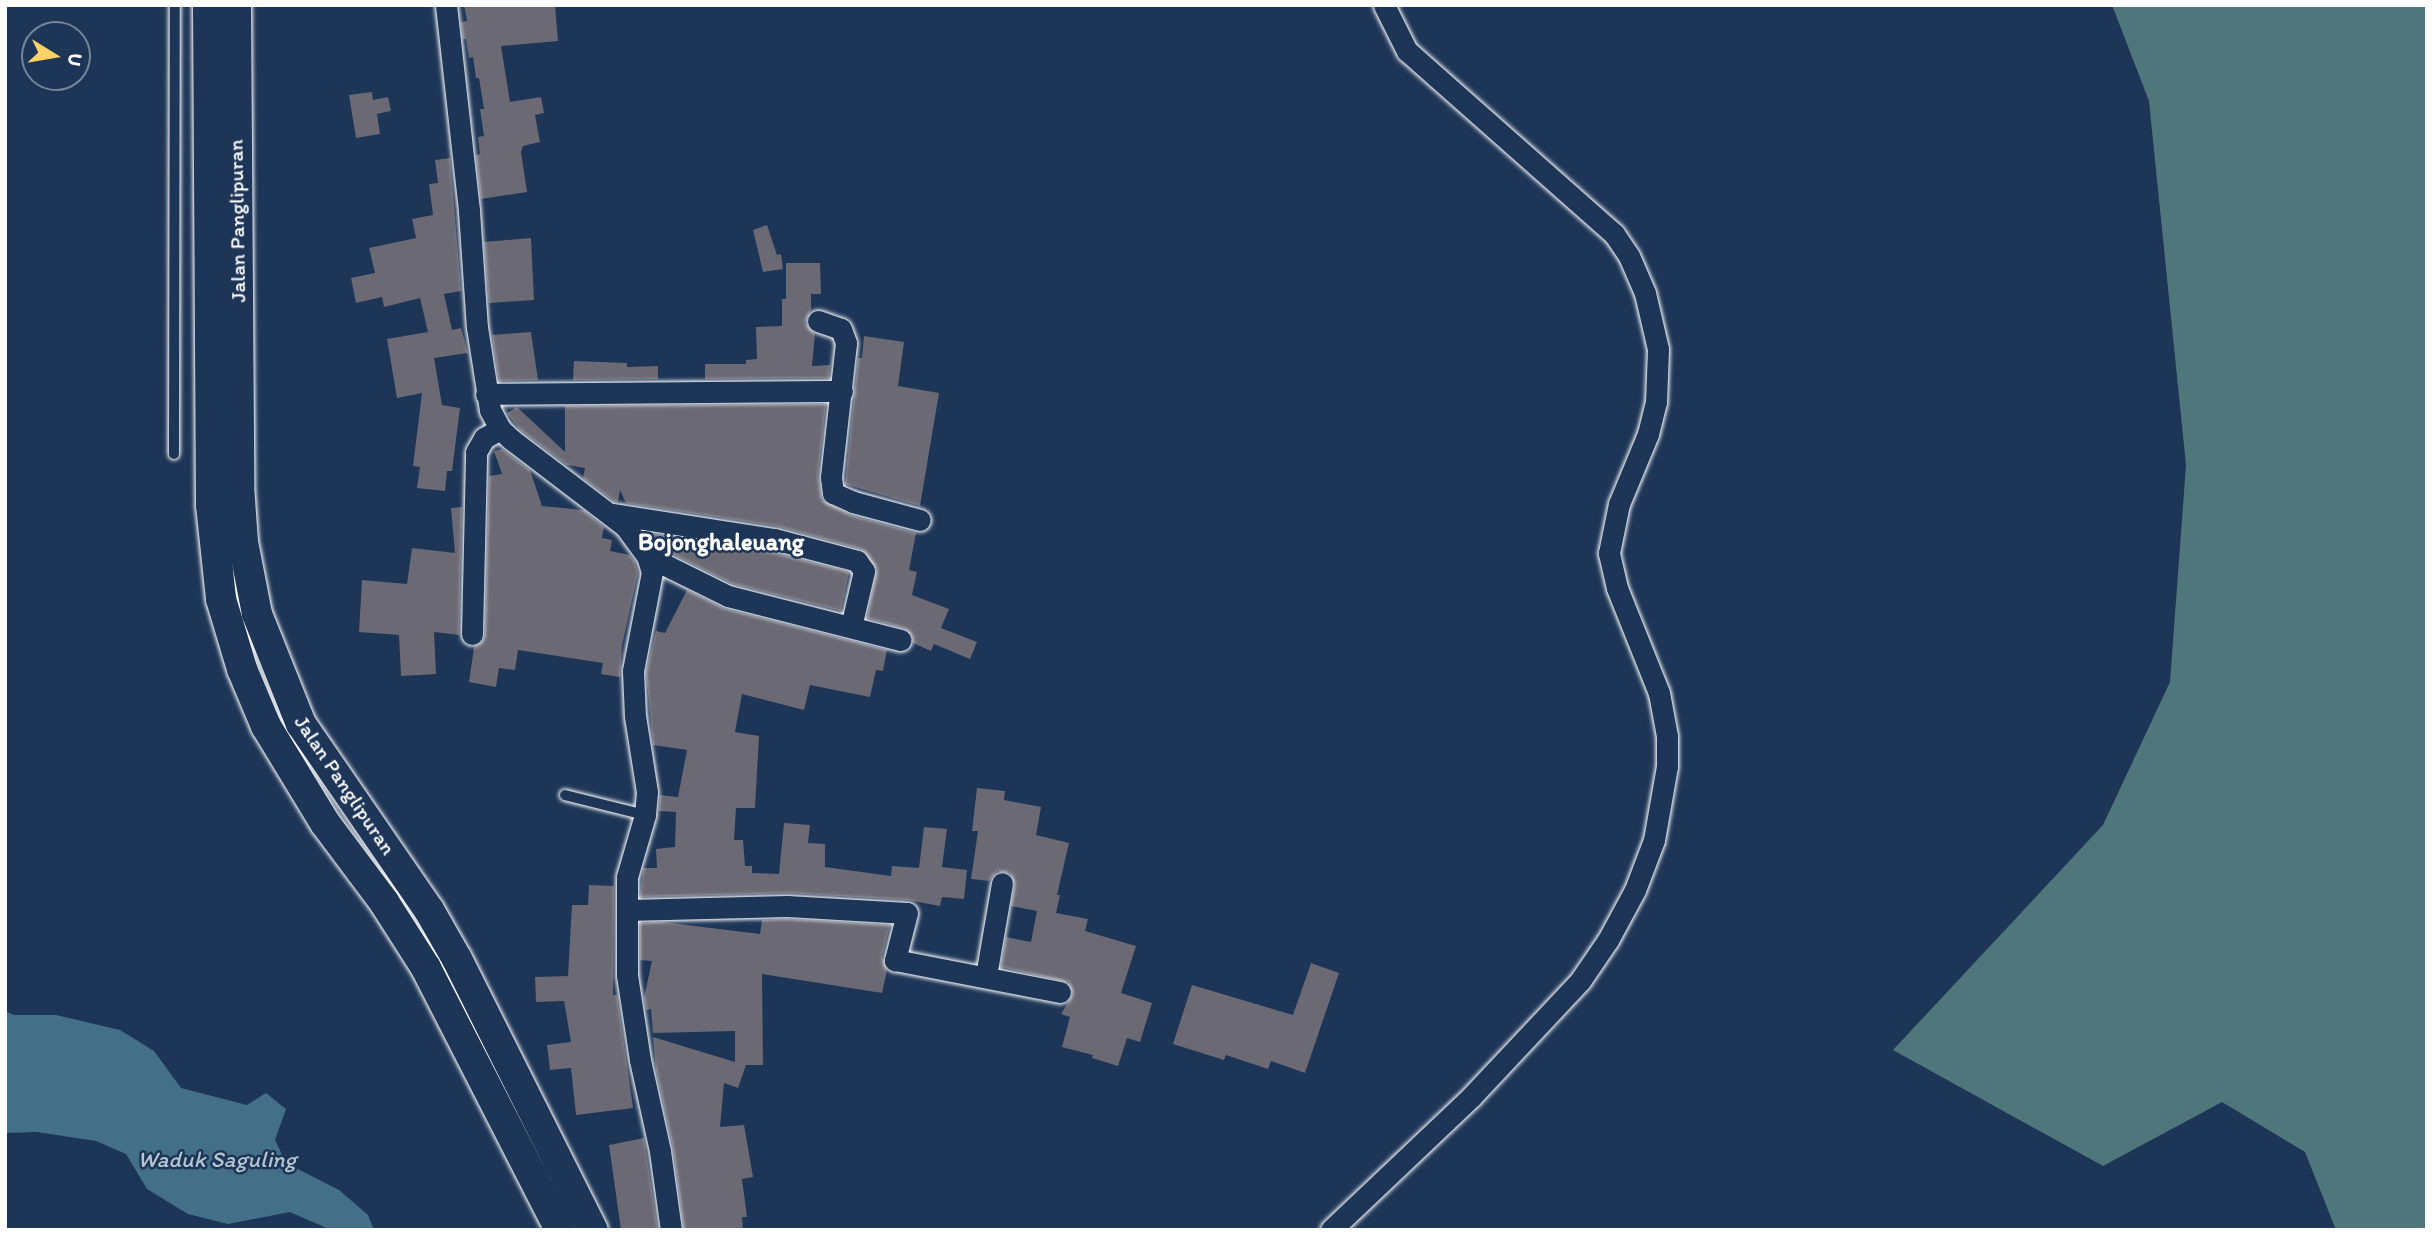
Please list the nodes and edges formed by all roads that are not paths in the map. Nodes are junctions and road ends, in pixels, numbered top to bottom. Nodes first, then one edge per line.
1 (175, 5) edge
2 (208, 5) edge
3 (236, 5) edge
4 (446, 5) edge
5 (1384, 5) edge
6 (223, 254) junction
7 (818, 321) dead end
8 (842, 391) junction
9 (486, 394) junction
10 (500, 429) junction
11 (174, 454) dead end
12 (612, 514) junction
13 (920, 520) dead end
14 (647, 556) junction
15 (851, 627) junction
16 (472, 634) dead end
17 (900, 640) dead end
18 (565, 796) dead end
19 (645, 815) junction
20 (1002, 883) dead end
21 (627, 911) junction
22 (986, 976) junction
23 (1060, 992) dead end
24 (560, 1230) edge
25 (593, 1230) edge
26 (671, 1230) edge
27 (1331, 1230) edge

1 - 11 lane
2 - 6 main road, Jalan Panglipuran
3 - 6 main road, Jalan Panglipuran
4 - 9 street
5 - 27 street
6 - 24 main road, Jalan Panglipuran
6 - 25 main road, Jalan Panglipuran
7 - 8 street
8 - 9 street
8 - 13 street
9 - 10 street
10 - 12 street
10 - 16 street
12 - 14 street
12 - 15 street
14 - 15 street
14 - 19 street
15 - 17 street
18 - 19 lane
19 - 21 street
20 - 22 street
21 - 22 street
21 - 26 street
22 - 23 street

